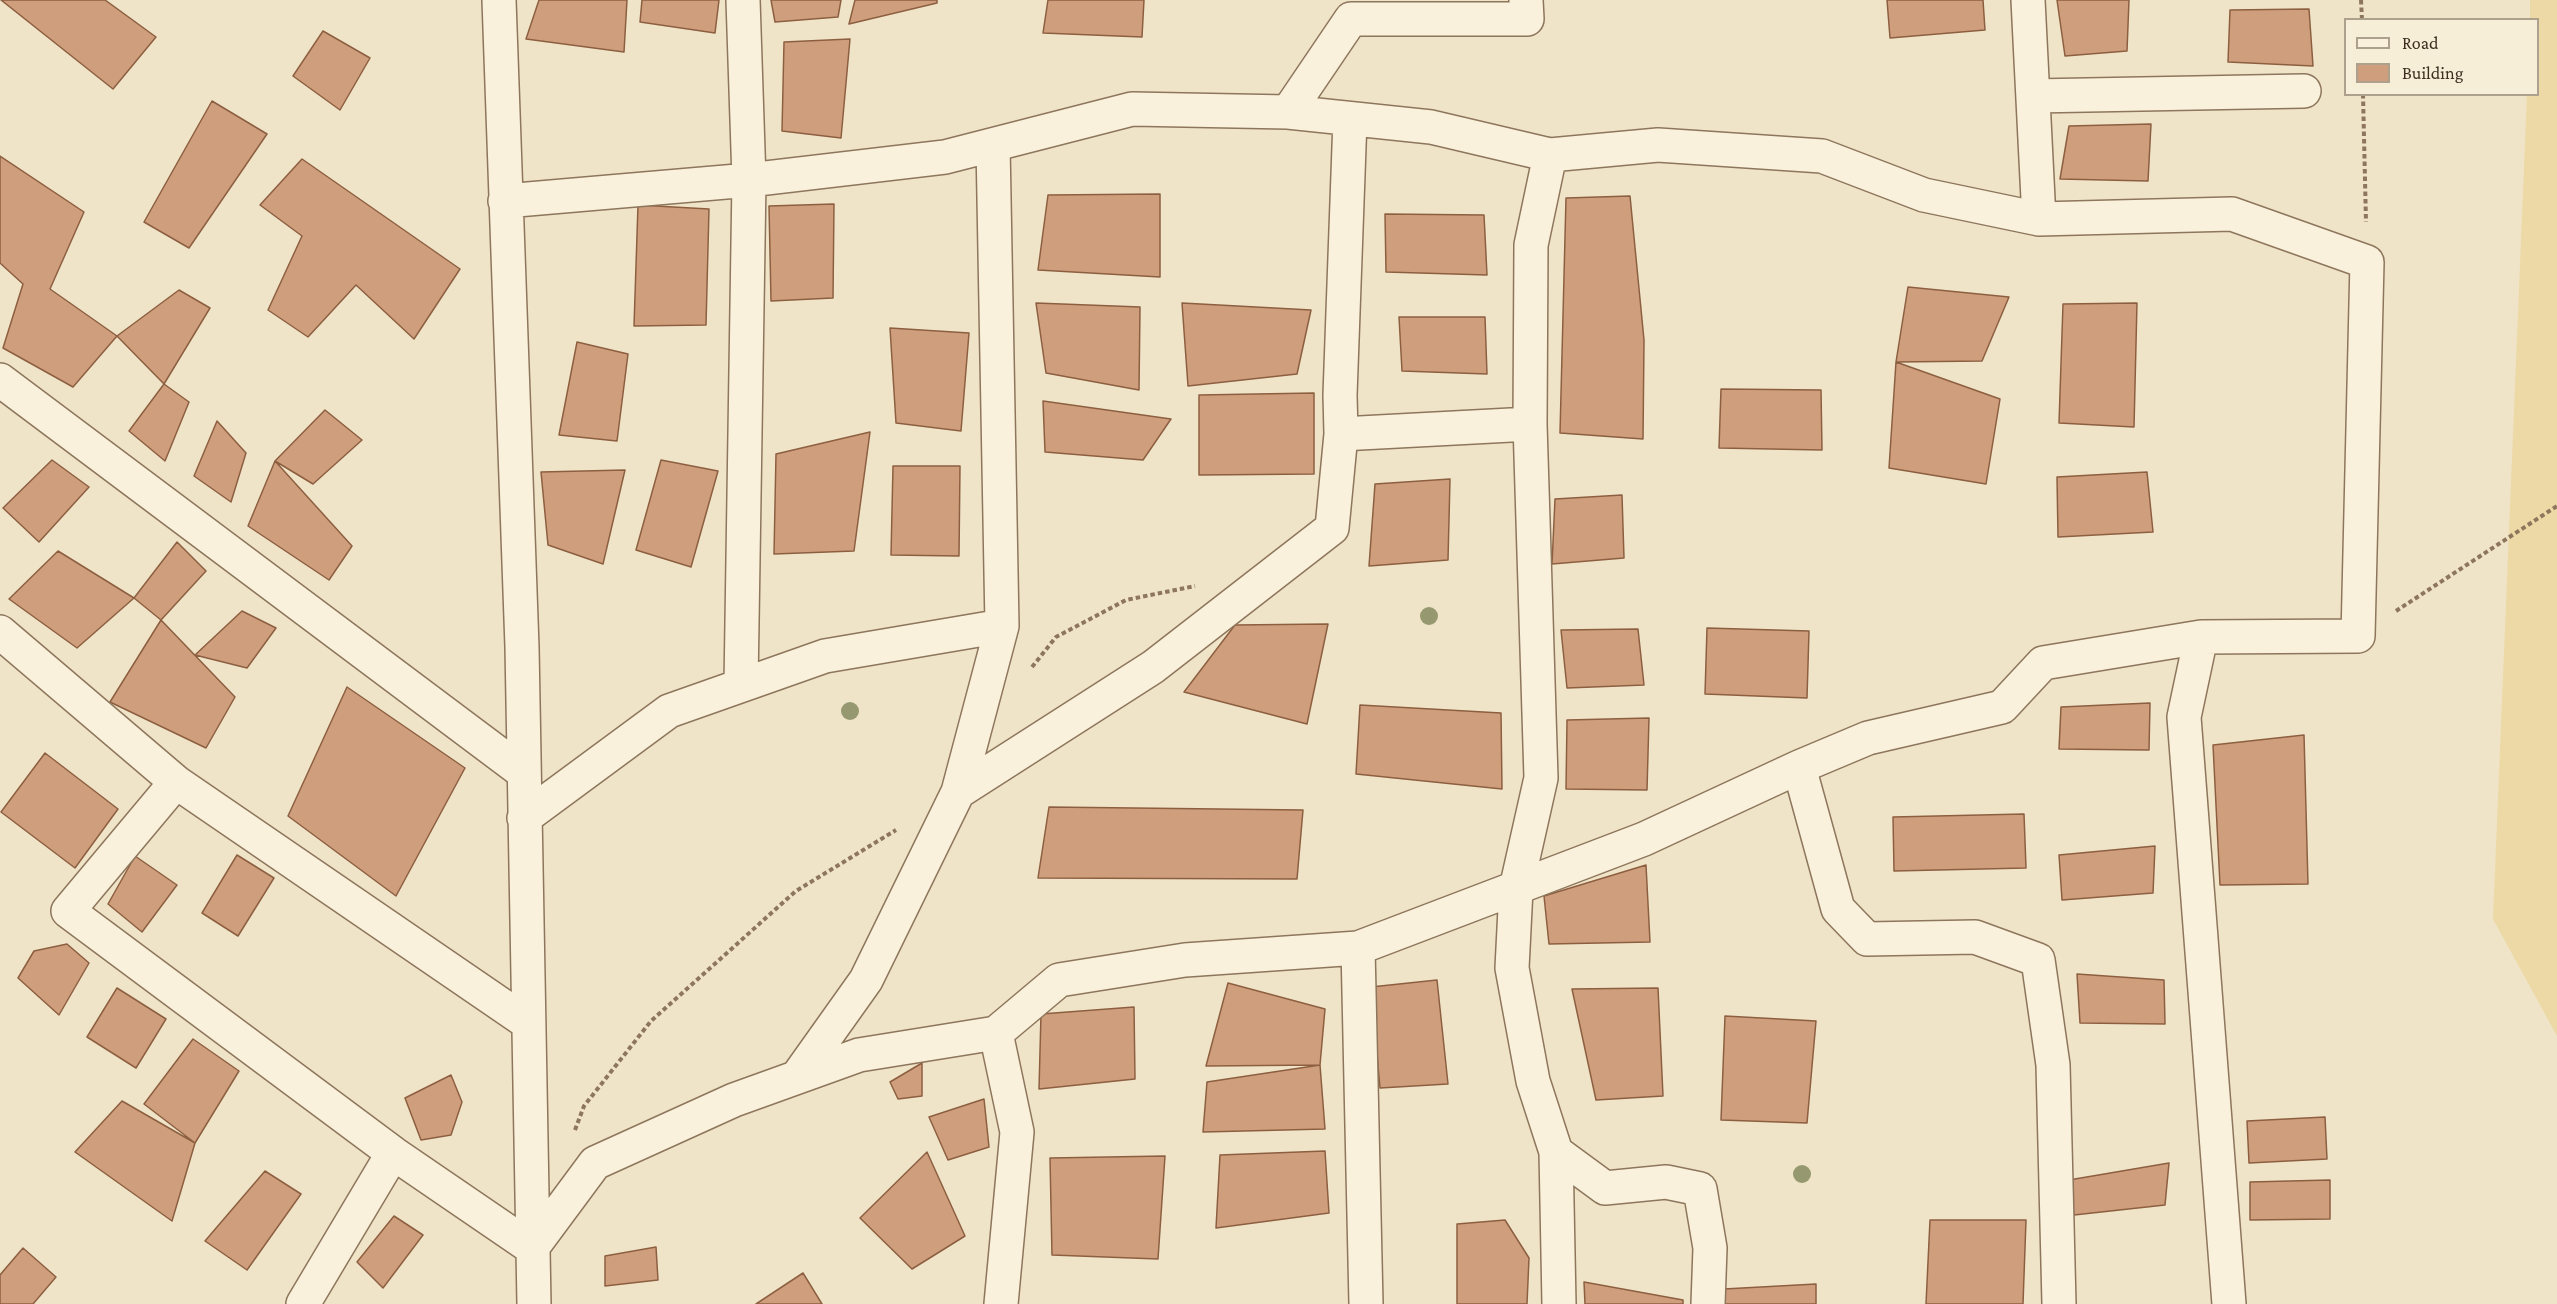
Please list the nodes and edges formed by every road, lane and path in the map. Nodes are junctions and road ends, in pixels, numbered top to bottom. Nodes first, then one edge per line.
1 (500, 0) edge
2 (742, 0) edge
3 (1526, 0) edge
4 (2028, 0) edge
5 (2361, 0) edge
6 (2362, 18) edge
7 (2304, 91) dead end
8 (2033, 96) junction
9 (2363, 96) edge
10 (1288, 112) junction
11 (1350, 118) junction
12 (993, 145) junction
13 (1550, 155) junction
14 (749, 180) junction
15 (505, 201) junction
16 (2039, 219) junction
17 (2367, 262) junction
18 (0, 380) edge
19 (1530, 424) junction
20 (1341, 434) junction
21 (2557, 507) edge
22 (1203, 585) dead end
23 (1002, 626) junction
24 (0, 632) edge
25 (2358, 636) junction
26 (2201, 637) junction
27 (1027, 673) dead end
28 (741, 685) junction
29 (1799, 767) junction
30 (523, 772) junction
31 (176, 782) junction
32 (958, 792) junction
33 (524, 818) junction
34 (897, 830) dead end
35 (1516, 889) junction
36 (1358, 948) junction
37 (528, 1023) junction
38 (996, 1033) junction
39 (797, 1077) junction
40 (572, 1139) dead end
41 (1556, 1152) junction
42 (393, 1154) junction
43 (532, 1248) junction
44 (997, 1301) edge
45 (303, 1304) edge
46 (534, 1304) edge
47 (1366, 1304) edge
48 (1559, 1304) edge
49 (1708, 1304) edge
50 (2060, 1304) edge
51 (2229, 1304) edge

1 - 15 street
2 - 14 street
3 - 10 street
4 - 8 street
5 - 6 path
7 - 8 street
8 - 16 street
9 - 17 path
10 - 11 street
10 - 12 street
11 - 13 street
11 - 20 street
12 - 14 street
12 - 23 street
13 - 16 street
13 - 19 street
14 - 15 street
14 - 28 street
15 - 30 street
16 - 17 street
17 - 25 street
18 - 30 street
19 - 20 street
19 - 35 street
20 - 32 street
21 - 25 path
22 - 27 path
23 - 28 street
23 - 32 street
24 - 31 street
25 - 26 street
26 - 29 street
26 - 51 street
28 - 33 street
29 - 35 street
29 - 50 street
30 - 33 street
31 - 37 street
31 - 42 street
32 - 39 street
33 - 37 street
34 - 40 path
35 - 36 street
35 - 41 street
36 - 38 street
36 - 47 street
37 - 43 street
38 - 39 street
38 - 44 street
39 - 43 street
41 - 48 street
41 - 49 street
42 - 43 street
42 - 45 street
43 - 46 street

